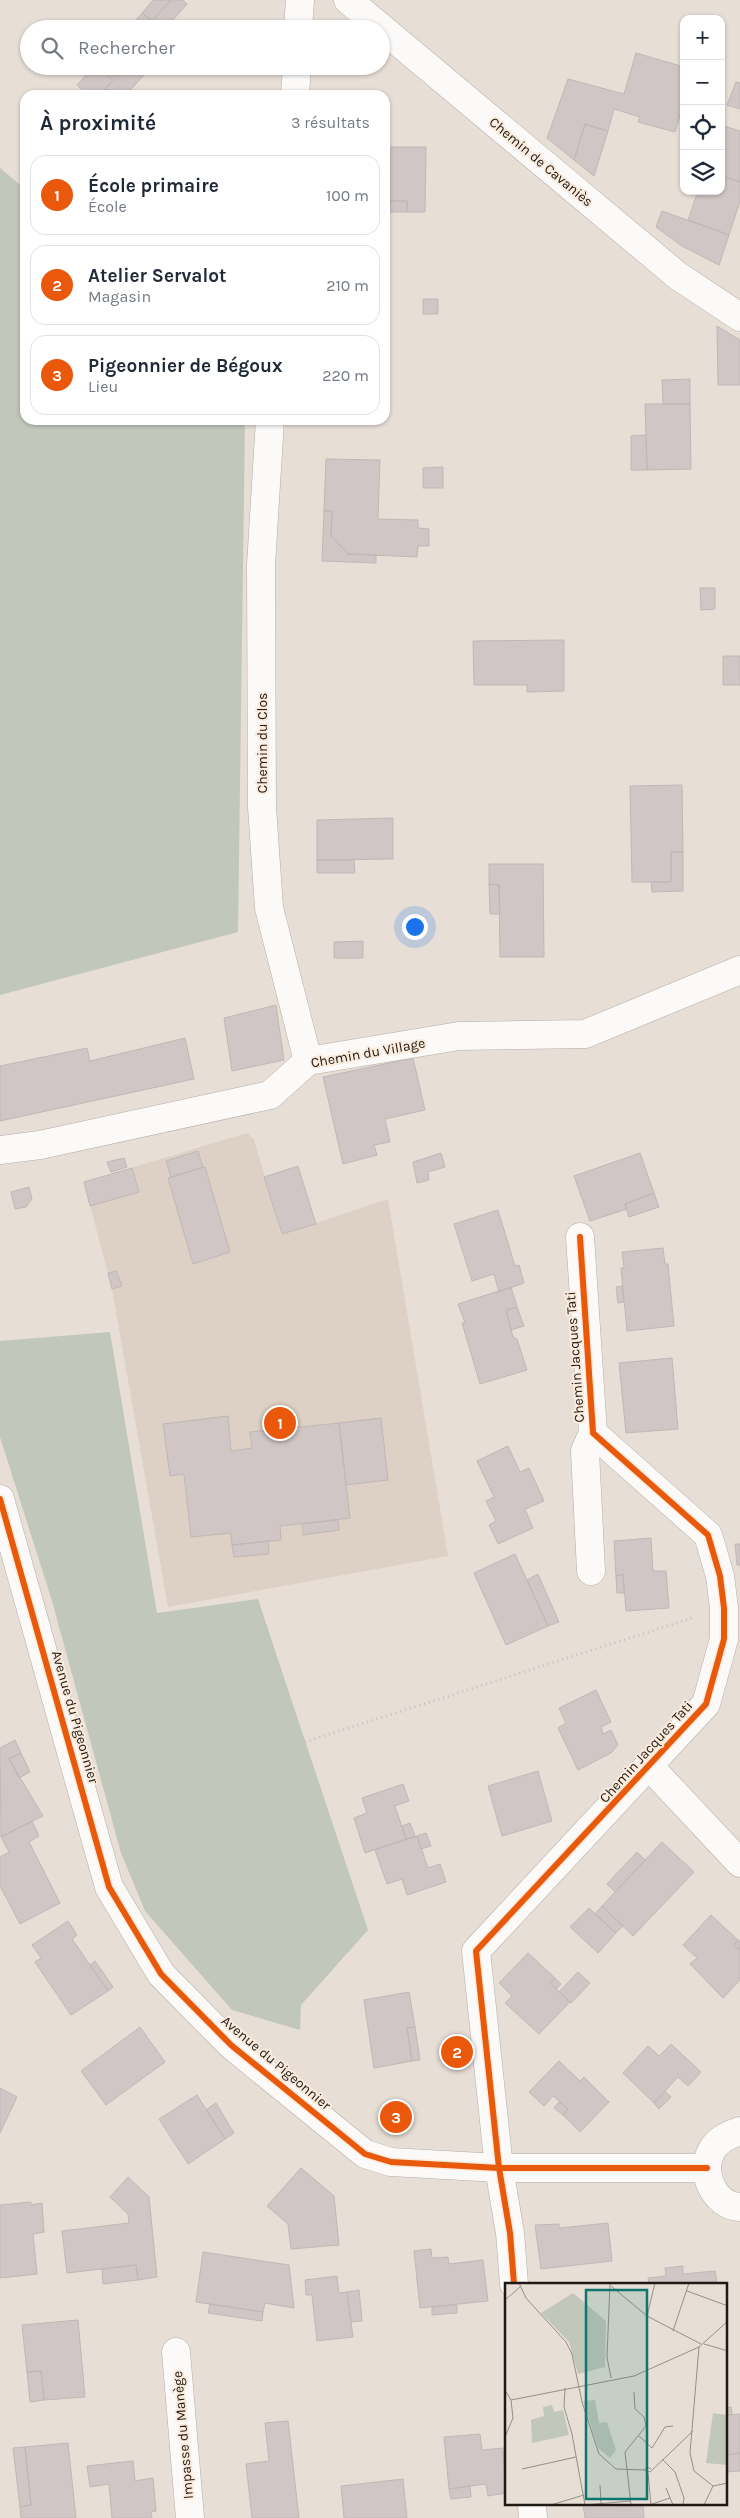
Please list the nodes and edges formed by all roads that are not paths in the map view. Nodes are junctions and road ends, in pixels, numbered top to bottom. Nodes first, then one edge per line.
1 (300, 0) edge
2 (348, 0) edge
3 (299, 20) edge
4 (372, 20) edge
5 (390, 35) edge
6 (296, 75) edge
7 (295, 90) edge
8 (740, 316) edge
9 (270, 425) edge
10 (740, 970) edge
11 (308, 1061) junction
12 (0, 1150) edge
13 (580, 1237) dead end
14 (593, 1433) junction
15 (0, 1499) edge
16 (591, 1571) dead end
17 (650, 1767) junction
18 (740, 1863) edge
19 (740, 2131) edge
20 (499, 2168) junction
21 (707, 2168) junction
22 (740, 2207) edge
23 (514, 2283) edge
24 (176, 2352) dead end
25 (190, 2518) edge

1 - 3 street
2 - 4 street, Chemin de Cavaniès
5 - 8 street, Chemin de Cavaniès
6 - 7 street
9 - 11 street, Chemin du Clos
10 - 11 street, Chemin du Village
11 - 12 street, Chemin du Village
13 - 14 street, Chemin Jacques Tati
14 - 16 street
14 - 17 street, Chemin Jacques Tati
15 - 20 street, Avenue du Pigeonnier
17 - 18 street
17 - 20 street, Chemin Jacques Tati
19 - 21 street
20 - 21 street, Avenue du Pigeonnier
20 - 23 street, Chemin Jacques Tati
21 - 22 street
24 - 25 street, Impasse du Manège

